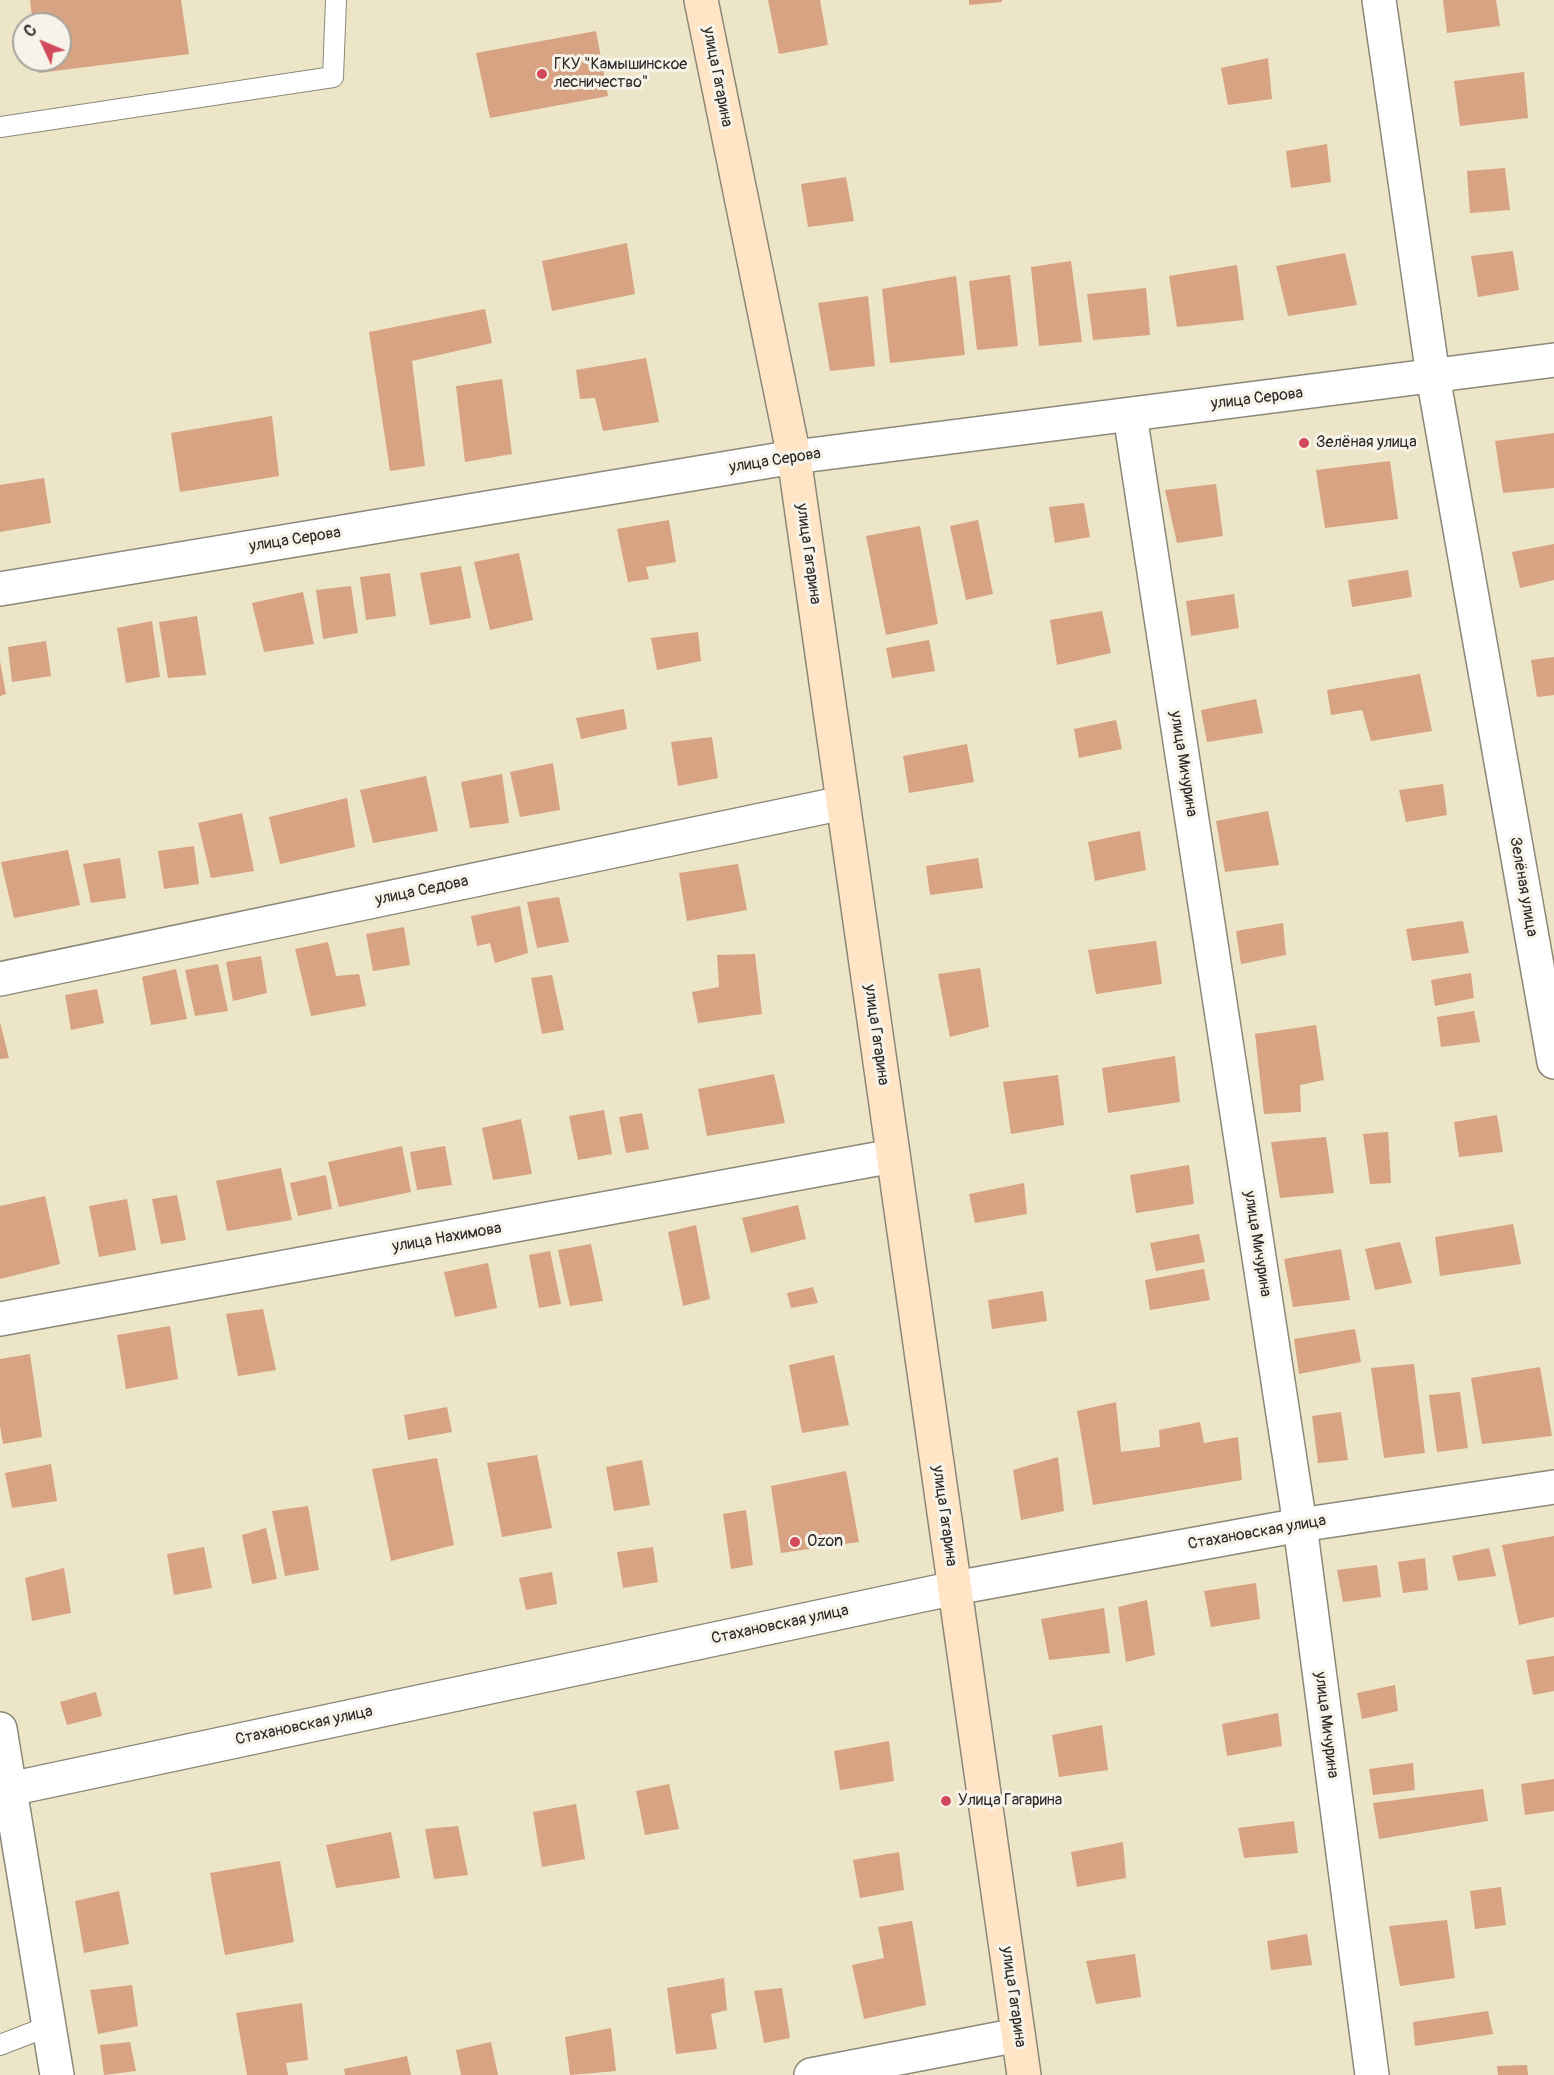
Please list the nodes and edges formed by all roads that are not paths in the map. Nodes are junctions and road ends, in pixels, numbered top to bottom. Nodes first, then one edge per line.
1 (336, 0) edge
2 (701, 0) edge
3 (1379, 0) edge
4 (0, 127) edge
5 (1554, 360) edge
6 (1433, 376) junction
7 (1130, 415) junction
8 (794, 457) junction
9 (0, 589) edge
10 (843, 803) junction
11 (0, 979) edge
12 (1554, 1062) edge
13 (893, 1156) junction
14 (0, 1319) edge
15 (1554, 1487) edge
16 (1300, 1525) junction
17 (955, 1588) junction
18 (0, 1729) edge
19 (10, 1789) junction
20 (49, 2026) junction
21 (1018, 2035) junction
22 (0, 2045) edge
23 (57, 2075) edge
24 (811, 2075) edge
25 (1024, 2075) edge
26 (1372, 2075) edge

1 - 4 lane
2 - 8 main road, улица Гагарина
3 - 6 street, Зелёная улица
5 - 6 street, улица Серова
6 - 7 street, улица Серова
6 - 12 street, Зелёная улица
7 - 8 street, улица Серова
7 - 16 street, улица Мичурина
8 - 9 street, улица Серова
8 - 10 main road, улица Гагарина
10 - 11 street, улица Седова
10 - 13 main road, улица Гагарина
13 - 14 street, улица Нахимова
13 - 17 main road, улица Гагарина
15 - 16 street, Стахановская улица
16 - 17 street, Стахановская улица
16 - 26 street, улица Мичурина
17 - 19 street, Стахановская улица
17 - 21 main road, улица Гагарина
18 - 19 street
19 - 20 street
20 - 22 lane
20 - 23 street
21 - 24 street
21 - 25 main road, улица Гагарина

